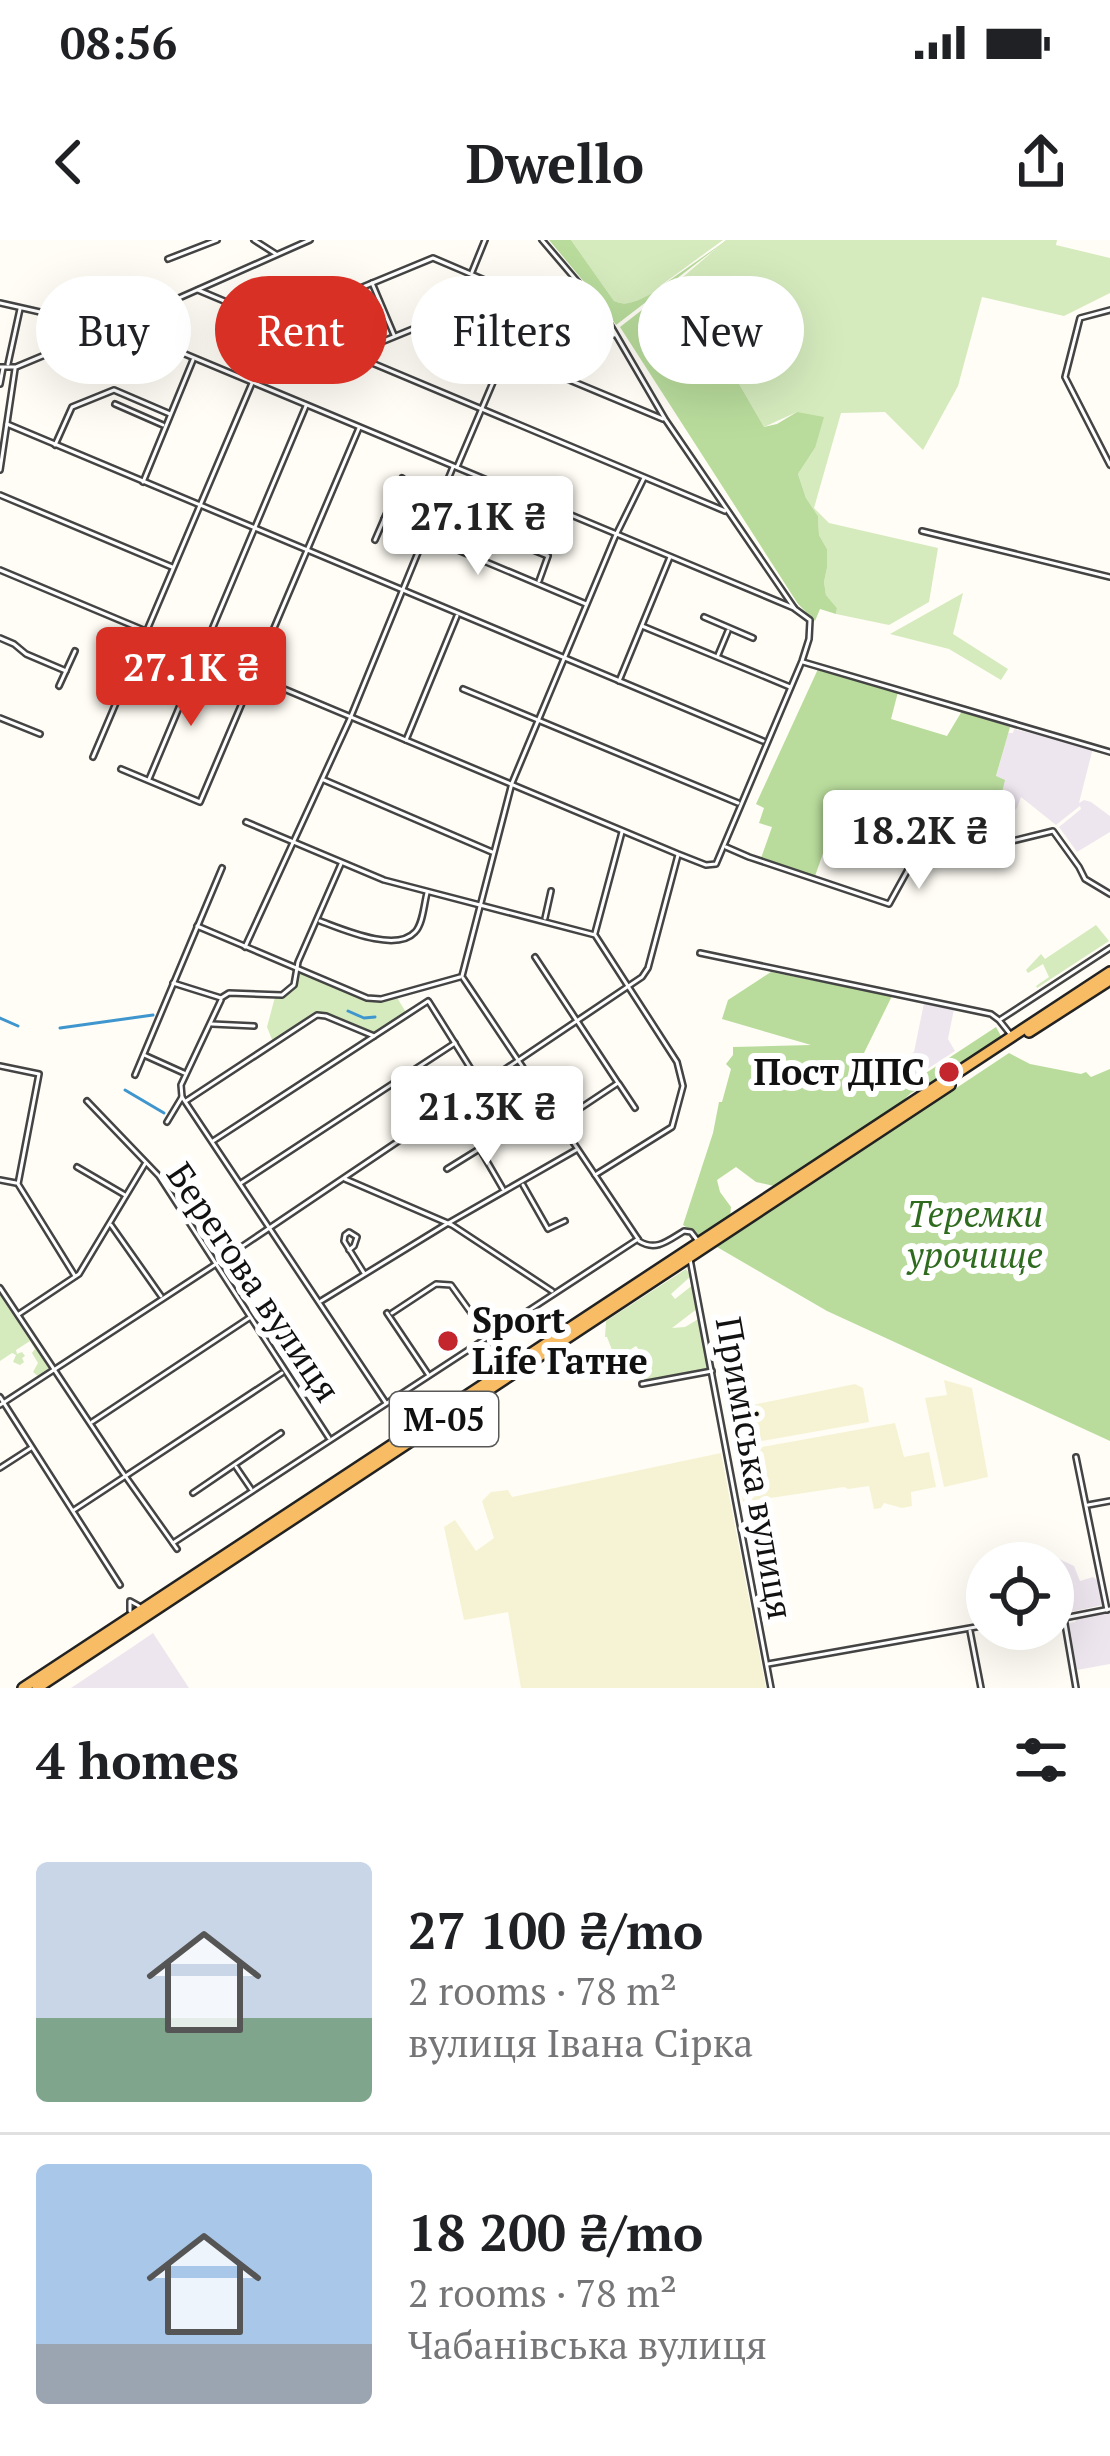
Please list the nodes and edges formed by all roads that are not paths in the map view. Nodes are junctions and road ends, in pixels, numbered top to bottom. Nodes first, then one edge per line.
1 (217, 240) edge
2 (254, 240) edge
3 (310, 240) edge
4 (485, 240) edge
5 (543, 241) edge
6 (276, 254) junction
7 (168, 260) dead end
8 (471, 274) junction
9 (476, 276) edge
10 (387, 277) edge
11 (198, 290) junction
12 (191, 293) edge
13 (215, 297) edge
14 (0, 303) edge
15 (20, 307) junction
16 (1110, 310) edge
17 (36, 311) edge
18 (387, 320) edge
19 (411, 330) edge
20 (616, 335) joint
21 (394, 337) junction
22 (387, 340) edge
23 (191, 357) edge
24 (194, 358) junction
25 (36, 359) edge
26 (4, 366) edge
27 (16, 367) junction
28 (215, 367) edge
29 (387, 369) edge
30 (1, 384) edge
31 (252, 384) edge
32 (258, 384) edge
33 (492, 384) edge
34 (581, 384) edge
35 (115, 404) dead end
36 (306, 405) junction
37 (482, 408) junction
38 (170, 414) junction
39 (665, 419) junction
40 (7, 424) junction
41 (164, 426) junction
42 (360, 426) junction
43 (55, 445) junction
44 (1110, 465) edge
45 (456, 466) junction
46 (0, 470) edge
47 (644, 476) junction
48 (402, 478) dead end
49 (142, 482) junction
50 (0, 495) edge
51 (200, 506) junction
52 (727, 512) junction
53 (384, 519) junction
54 (485, 529) dead end
55 (254, 530) junction
56 (922, 531) dead end
57 (618, 533) junction
58 (424, 536) junction
59 (375, 541) dead end
60 (516, 543) dead end
61 (307, 551) junction
62 (474, 555) junction
63 (671, 556) junction
64 (173, 568) junction
65 (0, 570) edge
66 (1110, 577) edge
67 (538, 583) junction
68 (401, 591) junction
69 (586, 604) junction
70 (795, 608) junction
71 (458, 614) junction
72 (704, 617) dead end
73 (642, 626) junction
74 (729, 628) junction
75 (146, 631) junction
76 (0, 638) edge
77 (753, 638) dead end
78 (75, 651) dead end
79 (200, 654) junction
80 (717, 657) junction
81 (564, 658) junction
82 (802, 662) junction
83 (66, 671) junction
84 (253, 677) junction
85 (619, 681) junction
86 (59, 686) dead end
87 (463, 688) dead end
88 (790, 688) junction
89 (351, 716) junction
90 (0, 718) edge
91 (538, 721) junction
92 (40, 734) dead end
93 (406, 740) junction
94 (766, 742) junction
95 (1110, 752) edge
96 (93, 757) dead end
97 (121, 769) dead end
98 (323, 779) junction
99 (148, 780) junction
100 (512, 783) junction
101 (740, 804) junction
102 (246, 822) dead end
103 (622, 830) junction
104 (294, 842) junction
105 (724, 846) junction
106 (494, 852) junction
107 (678, 854) junction
108 (342, 863) junction
109 (222, 868) dead end
110 (551, 891) dead end
111 (428, 892) junction
112 (1110, 894) edge
113 (479, 906) junction
114 (317, 920) junction
115 (544, 922) junction
116 (197, 926) junction
117 (595, 935) junction
118 (245, 947) junction
119 (1110, 948) edge
120 (700, 953) dead end
121 (536, 958) dead end
122 (297, 969) junction
123 (462, 976) junction
124 (1110, 976) edge
125 (173, 982) junction
126 (431, 985) junction
127 (627, 988) junction
128 (221, 998) junction
129 (428, 1001) junction
130 (999, 1020) junction
131 (578, 1021) junction
132 (210, 1024) junction
133 (254, 1026) dead end
134 (376, 1036) junction
135 (1012, 1036) junction
136 (455, 1043) junction
137 (144, 1055) junction
138 (519, 1061) junction
139 (0, 1066) edge
140 (186, 1074) junction
141 (135, 1075) dead end
142 (618, 1083) junction
143 (482, 1085) junction
144 (184, 1099) junction
145 (87, 1101) dead end
146 (635, 1108) dead end
147 (167, 1122) dead end
148 (560, 1122) junction
149 (505, 1133) dead end
150 (213, 1141) junction
151 (480, 1149) junction
152 (577, 1150) junction
153 (146, 1163) junction
154 (77, 1167) dead end
155 (447, 1169) dead end
156 (595, 1175) junction
157 (343, 1178) junction
158 (0, 1180) edge
159 (521, 1182) junction
160 (18, 1184) junction
161 (239, 1184) junction
162 (505, 1192) junction
163 (126, 1196) junction
164 (565, 1221) dead end
165 (110, 1223) junction
166 (449, 1223) junction
167 (269, 1228) junction
168 (638, 1239) junction
169 (707, 1240) junction
170 (349, 1250) dead end
171 (689, 1258) junction
172 (216, 1264) junction
173 (364, 1274) junction
174 (75, 1276) junction
175 (0, 1288) edge
176 (555, 1293) junction
177 (163, 1299) junction
178 (318, 1303) junction
179 (18, 1316) junction
180 (250, 1317) junction
181 (489, 1336) junction
182 (510, 1367) junction
183 (53, 1370) junction
184 (285, 1371) junction
185 (712, 1371) junction
186 (429, 1375) junction
187 (643, 1384) dead end
188 (1, 1401) edge
189 (386, 1405) junction
190 (90, 1424) junction
191 (281, 1433) dead end
192 (329, 1439) junction
193 (33, 1447) junction
194 (1076, 1457) dead end
195 (235, 1466) junction
196 (0, 1468) edge
197 (126, 1475) junction
198 (253, 1492) junction
199 (193, 1493) dead end
200 (1110, 1501) edge
201 (1086, 1505) junction
202 (74, 1510) junction
203 (120, 1585) dead end
204 (173, 1594) junction
205 (1108, 1610) edge
206 (1074, 1616) edge
207 (966, 1629) edge
208 (973, 1650) edge
209 (1069, 1650) edge
210 (767, 1665) junction
211 (23, 1688) edge
212 (37, 1688) edge
213 (771, 1688) edge
214 (981, 1688) edge
215 (1076, 1688) edge

1 - 7 street
2 - 6 street
3 - 6 street
4 - 8 street
5 - 20 street
6 - 11 street
8 - 9 street
8 - 10 street
11 - 12 street
11 - 13 street
14 - 15 street
15 - 17 street
15 - 26 street
16 - 44 street
18 - 21 street
19 - 21 street
20 - 39 street
21 - 22 street
23 - 24 street
24 - 28 street
24 - 38 street
25 - 27 street
26 - 27 street
26 - 30 street
27 - 40 street
29 - 37 street
31 - 51 street
32 - 36 street
33 - 37 street
34 - 39 street
35 - 41 street
36 - 42 street
36 - 55 street
37 - 45 street
37 - 47 street
38 - 41 street
38 - 43 street
39 - 52 street
40 - 43 street
40 - 46 street
41 - 49 street
42 - 45 street
42 - 61 street
43 - 49 street
45 - 57 street
45 - 58 street
47 - 52 street
47 - 57 street
48 - 53 street
49 - 51 street
50 - 64 street
51 - 55 street
51 - 64 street
52 - 70 street
53 - 58 street
53 - 59 street
54 - 62 street
55 - 61 street
55 - 79 street
56 - 66 street
57 - 63 street
57 - 69 street
58 - 62 street
58 - 68 street
60 - 67 street
61 - 68 street
61 - 84 street
62 - 67 street
63 - 70 street
63 - 73 street
64 - 75 street
65 - 75 street
67 - 69 street
68 - 71 street
68 - 89 street
69 - 81 street
70 - 82 street
71 - 81 street
71 - 93 street
72 - 74 street
73 - 80 street
73 - 85 street
74 - 77 street
74 - 80 street
75 - 79 street
75 - 96 street
76 - 83 street
78 - 83 street
79 - 84 street
79 - 99 street
80 - 88 street
81 - 85 street
81 - 91 street
82 - 88 street
82 - 95 street
83 - 86 street
84 - 89 street
84 - 99 street
85 - 94 street
87 - 91 street
88 - 94 street
89 - 93 street
89 - 98 street
90 - 92 street
91 - 100 street
91 - 101 street
93 - 100 street
94 - 101 street
97 - 99 street
98 - 104 street
98 - 106 street
100 - 103 street
100 - 106 street
101 - 105 street
102 - 104 street
103 - 107 street
103 - 117 street
104 - 108 street
104 - 118 street
105 - 107 street
105 - 112 street
106 - 113 street
107 - 127 street
108 - 111 street
108 - 114 street
109 - 116 street
110 - 115 street
111 - 113 street
111 - 114 street
113 - 115 street
113 - 123 street
114 - 122 street
115 - 117 street
116 - 118 street
116 - 125 street
117 - 127 street
118 - 122 street
119 - 130 street
120 - 130 street
121 - 131 street
122 - 126 street
122 - 128 street
123 - 126 street
123 - 138 street
124 - 135 highway, М-05
124 - 169 highway, М-05
125 - 128 street
125 - 137 street
126 - 129 street
127 - 131 street
127 - 156 street
128 - 132 street
129 - 134 street
129 - 136 street
130 - 135 street
131 - 138 street
131 - 142 street
132 - 133 street
132 - 140 street
134 - 144 street
134 - 150 street
135 - 169 highway, М-05
136 - 143 street
136 - 161 street
137 - 140 street
137 - 141 street
138 - 143 street
138 - 148 street
139 - 160 street
140 - 144 street
142 - 146 street
142 - 148 street
143 - 157 street
144 - 147 street
144 - 150 street
145 - 153 street, Берегова вулиця
148 - 152 street
149 - 151 street
150 - 161 street
151 - 155 street
151 - 162 street
152 - 156 street
152 - 159 street
153 - 163 street
153 - 172 street, Берегова вулиця
154 - 163 street
156 - 168 street
157 - 166 street
157 - 167 street
158 - 160 street
159 - 162 street
159 - 164 street
160 - 174 street
161 - 167 street
162 - 166 street
163 - 165 street
165 - 174 street
165 - 177 street
166 - 173 street
166 - 176 street
167 - 172 street
167 - 178 street
168 - 169 street
168 - 176 street
169 - 171 highway, М-05
169 - 182 highway, М-05
170 - 173 street
171 - 185 street, Приміська вулиця
171 - 204 highway, М-05
172 - 177 street
172 - 180 street, Берегова вулиця
173 - 178 street
174 - 179 street
175 - 179 street
176 - 181 street
177 - 183 street
178 - 189 street
179 - 183 street
180 - 184 street, Берегова вулиця
180 - 190 street
181 - 182 street
181 - 186 street
181 - 186 street
182 - 204 highway, М-05
183 - 188 street
183 - 190 street
184 - 192 street, Берегова вулиця
184 - 197 street
185 - 187 street
185 - 210 street, Приміська вулиця
186 - 189 street
188 - 193 street
189 - 192 street
190 - 197 street
191 - 195 street
192 - 198 street
193 - 196 street
193 - 202 street
194 - 201 street
195 - 198 street
195 - 199 street
197 - 198 street
197 - 202 street
200 - 201 street
201 - 205 street
202 - 203 street
204 - 211 highway, М-05
204 - 212 highway, М-05
205 - 206 street
207 - 210 street
208 - 214 street
209 - 215 street
210 - 213 street, Приміська вулиця

